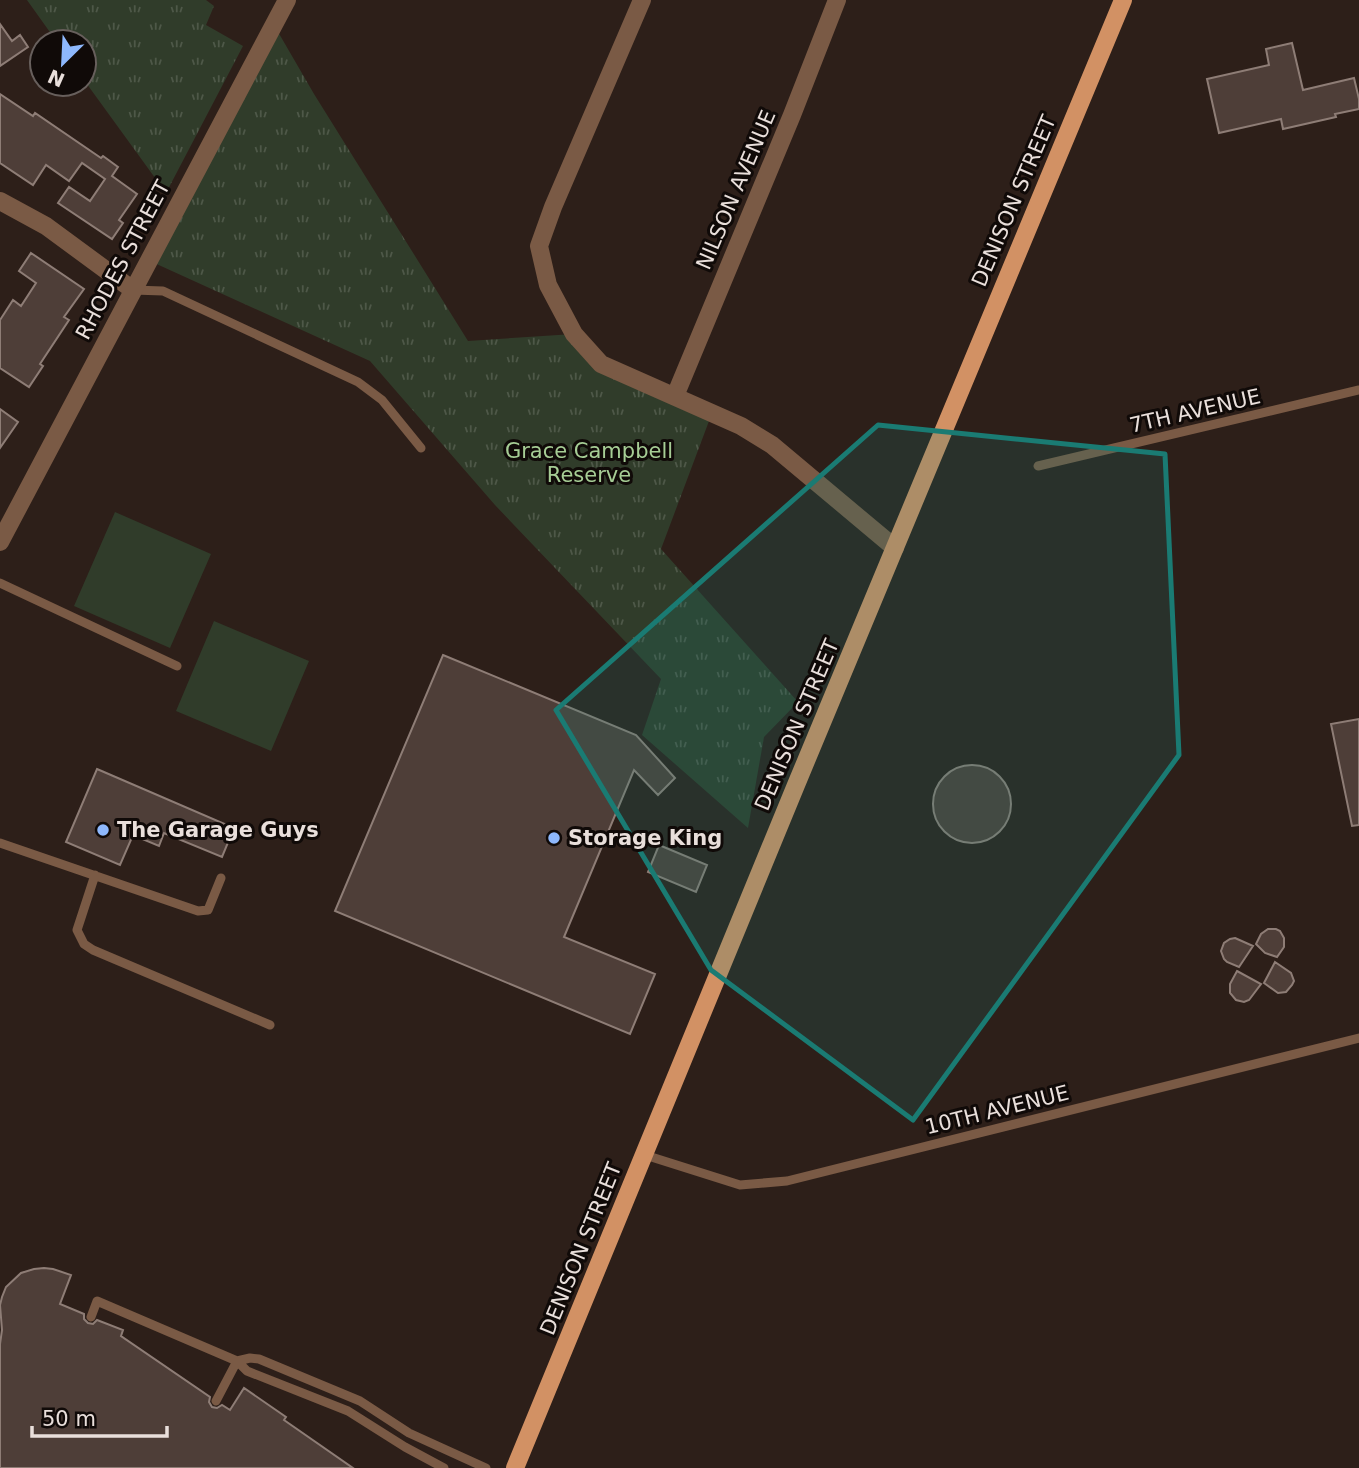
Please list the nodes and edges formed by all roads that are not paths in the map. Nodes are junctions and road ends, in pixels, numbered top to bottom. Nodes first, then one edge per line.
1 (287, 0) edge
2 (642, 0) edge
3 (837, 0) edge
4 (1123, 0) edge
5 (0, 201) edge
6 (133, 290) junction
7 (1359, 390) edge
8 (675, 397) junction
9 (421, 448) dead end
10 (1038, 466) dead end
11 (0, 542) edge
12 (895, 548) junction
13 (0, 583) edge
14 (177, 666) dead end
15 (0, 843) edge
16 (95, 875) junction
17 (221, 878) dead end
18 (270, 1025) dead end
19 (1359, 1038) edge
20 (645, 1155) junction
21 (91, 1317) dead end
22 (237, 1360) junction
23 (216, 1401) dead end
24 (444, 1468) edge
25 (486, 1468) edge
26 (515, 1468) edge

1 - 6 street, RHODES STREET
2 - 8 street
3 - 8 street, NILSON AVENUE
4 - 12 main road, DENISON STREET
5 - 6 street
6 - 9 lane
6 - 11 street, RHODES STREET
7 - 10 lane, 7TH AVENUE
8 - 12 street
12 - 20 main road, DENISON STREET
13 - 14 lane
15 - 16 lane
16 - 17 lane
16 - 18 lane
19 - 20 lane, 10TH AVENUE
20 - 26 main road, DENISON STREET
21 - 22 lane
22 - 23 lane
22 - 24 lane
22 - 25 lane

